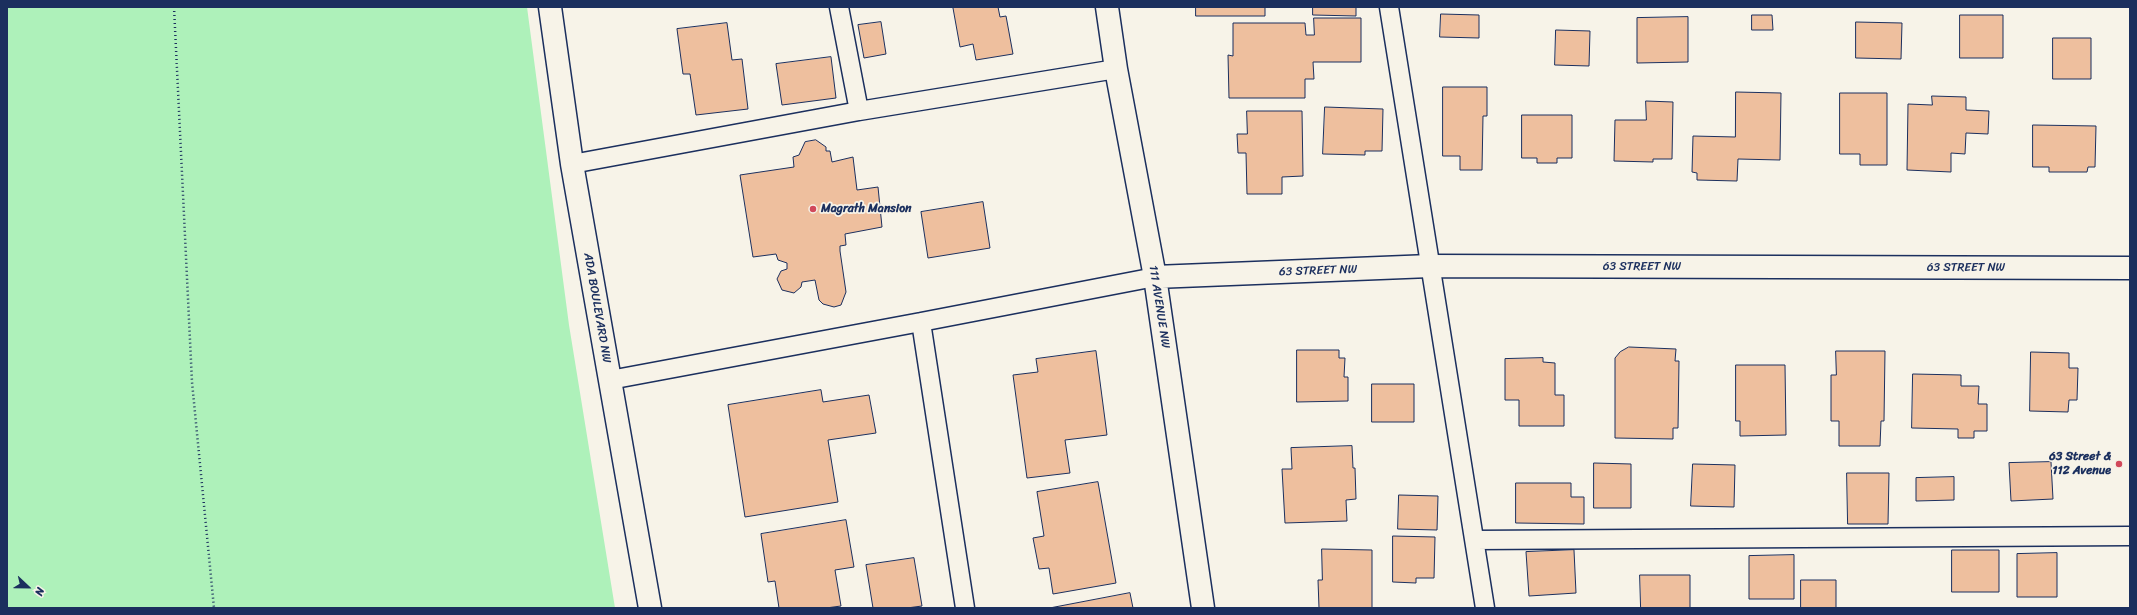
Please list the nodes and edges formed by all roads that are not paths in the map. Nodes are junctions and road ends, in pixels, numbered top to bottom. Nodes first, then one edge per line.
1 (550, 7) edge
2 (839, 7) edge
3 (1107, 7) edge
4 (1389, 7) edge
5 (1116, 69) junction
6 (859, 111) junction
7 (572, 164) junction
8 (1430, 266) junction
9 (2130, 268) edge
10 (1155, 277) junction
11 (920, 322) junction
12 (610, 380) junction
13 (2130, 536) edge
14 (1474, 540) junction
15 (650, 608) edge
16 (966, 608) edge
17 (1203, 608) edge
18 (1485, 608) edge

1 - 7 street, ADA BOULEVARD NW
2 - 6 lane
3 - 5 street, 111 AVENUE NW
4 - 8 lane
5 - 6 lane
5 - 10 street, 111 AVENUE NW
6 - 7 lane
7 - 12 street, ADA BOULEVARD NW
8 - 9 street, 63 STREET NW
8 - 10 street, 63 STREET NW
8 - 14 lane
10 - 11 lane
10 - 17 street, 111 AVENUE NW
11 - 12 lane
11 - 16 lane
12 - 15 street, ADA BOULEVARD NW
13 - 14 lane
14 - 18 lane

